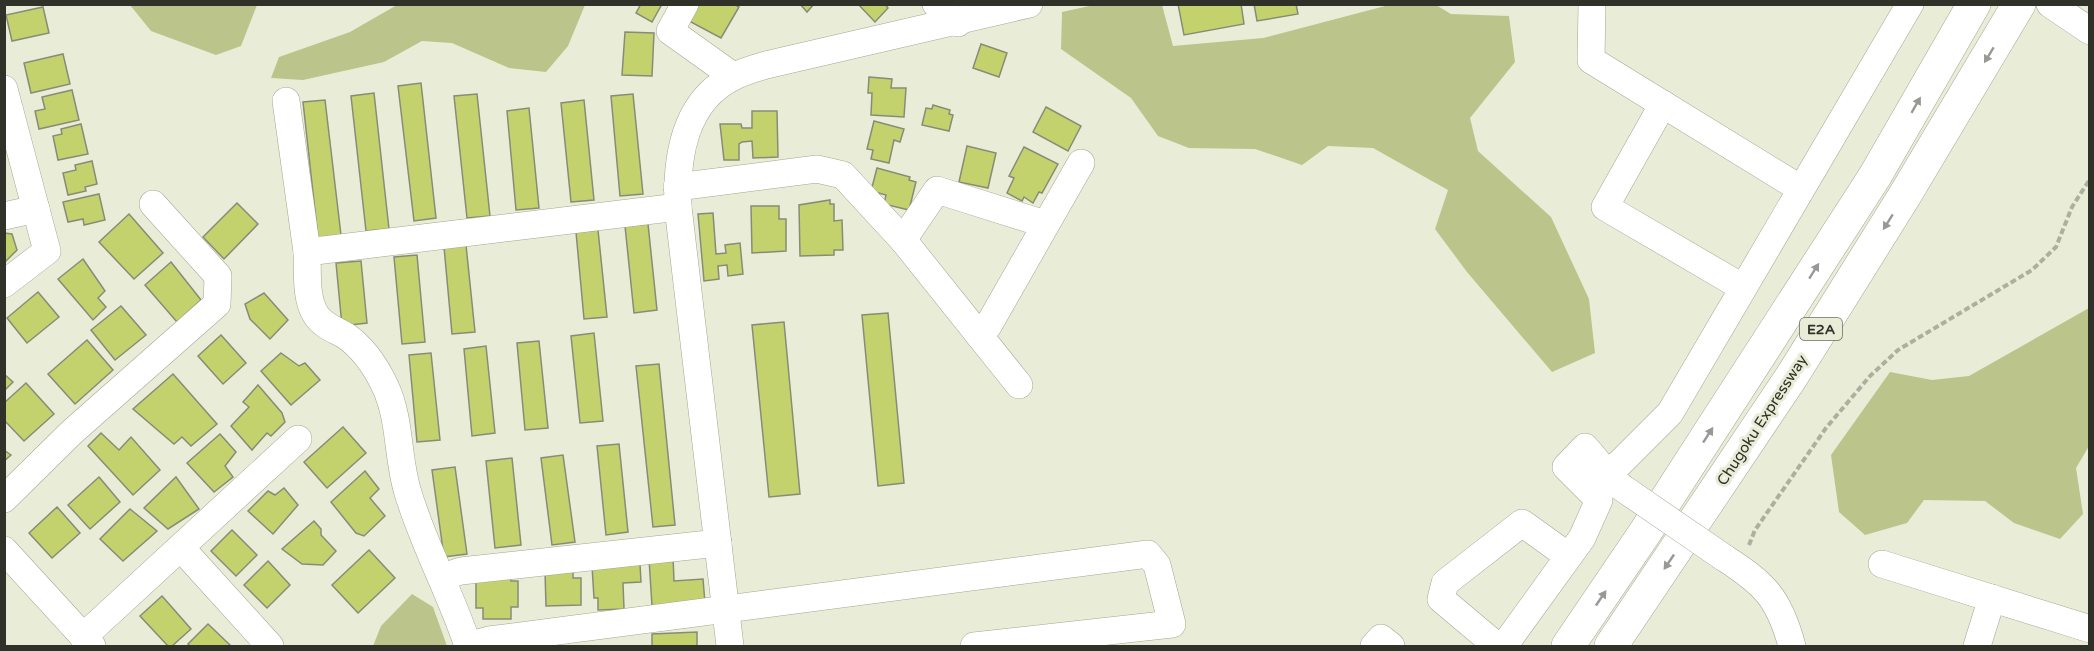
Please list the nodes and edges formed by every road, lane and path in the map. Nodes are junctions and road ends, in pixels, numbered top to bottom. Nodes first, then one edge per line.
1 (684, 4) edge
2 (936, 4) edge
3 (1029, 4) edge
4 (1592, 4) edge
5 (1910, 4) edge
6 (1974, 4) edge
7 (2019, 4) edge
8 (2052, 6) edge
9 (2084, 19) edge
10 (958, 23) junction
11 (733, 76) junction
12 (4, 89) edge
13 (286, 101) dead end
14 (1663, 104) junction
15 (10, 133) edge
16 (1081, 163) dead end
17 (2090, 178) edge
18 (1801, 189) junction
19 (677, 197) junction
20 (153, 204) dead end
21 (36, 209) junction
22 (4, 216) edge
23 (1046, 224) junction
24 (903, 240) junction
25 (307, 252) junction
26 (4, 284) edge
27 (1742, 287) junction
28 (979, 334) junction
29 (1019, 385) dead end
30 (298, 439) dead end
31 (1613, 479) junction
32 (4, 499) edge
33 (718, 543) junction
34 (182, 549) junction
35 (4, 550) edge
36 (1568, 556) junction
37 (1731, 562) junction
38 (1882, 564) dead end
39 (442, 577) junction
40 (1992, 598) junction
41 (726, 608) junction
42 (2090, 629) edge
43 (87, 642) edge
44 (270, 646) edge
45 (467, 646) edge
46 (730, 646) edge
47 (974, 646) edge
48 (1374, 646) edge
49 (1391, 646) edge
50 (1497, 646) edge
51 (1504, 646) edge
52 (1568, 646) edge
53 (1611, 646) edge
54 (1792, 646) edge
55 (1977, 646) edge

1 - 11 street
2 - 10 street
3 - 10 street
4 - 14 street
5 - 18 street
52 -> 6 highway, E2A
7 -> 53 highway, Chugoku Expressway / E2A
8 - 9 street
10 - 11 street
11 - 19 street
12 - 15 street
13 - 25 street
14 - 18 street
14 - 27 street
15 - 21 street
16 - 23 street
17 - 37 path
18 - 27 street
19 - 24 street
19 - 25 street
19 - 33 street
20 - 32 street
21 - 22 street
21 - 26 street
23 - 24 street
23 - 28 street
24 - 28 street
25 - 39 street
27 - 31 street
28 - 29 street
30 - 34 street
31 - 36 street
31 - 37 street, bridge
33 - 39 street
33 - 41 street
34 - 43 street
34 - 44 street
35 - 43 street
36 - 50 street
36 - 51 street
37 - 54 street
38 - 40 street
39 - 45 street
40 - 42 street
40 - 55 street
41 - 45 street
41 - 46 street
41 - 47 street
48 - 49 street

